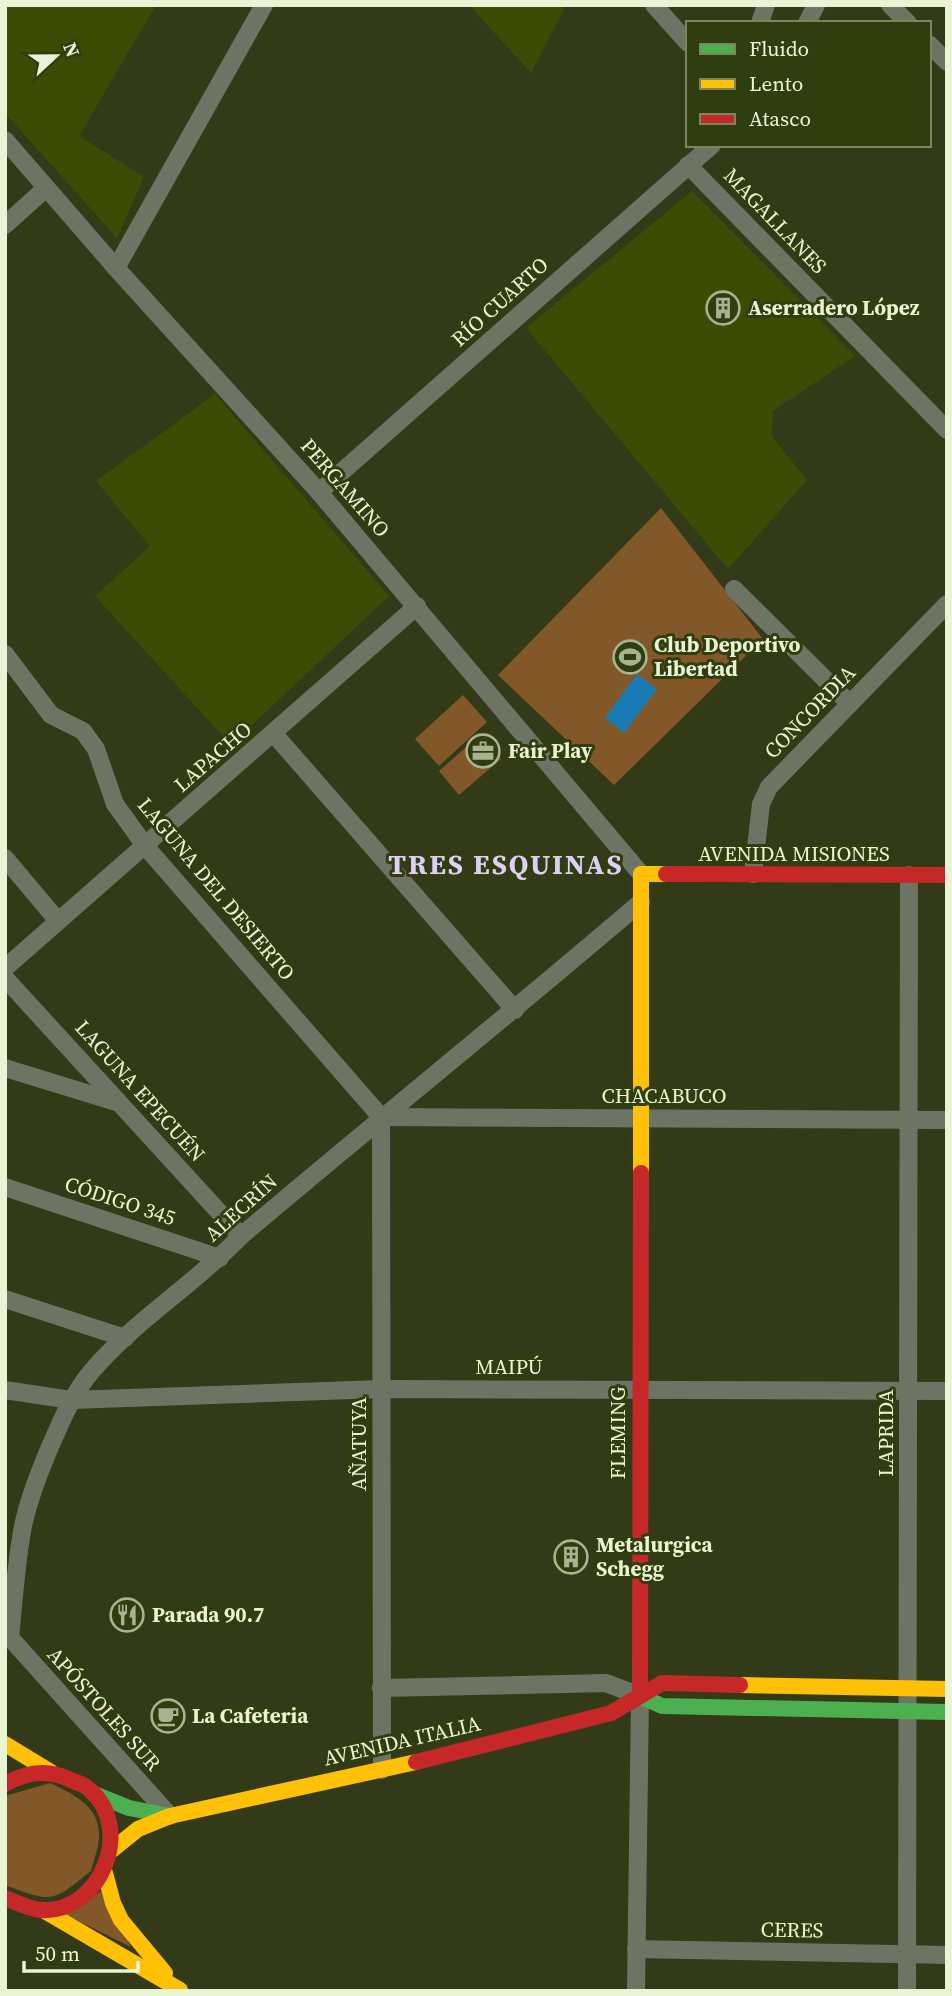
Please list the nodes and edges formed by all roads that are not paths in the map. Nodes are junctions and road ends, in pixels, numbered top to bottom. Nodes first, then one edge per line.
1 (264, 5) edge
2 (654, 5) edge
3 (816, 5) edge
4 (890, 5) edge
5 (808, 21) edge
6 (906, 21) edge
7 (686, 41) edge
8 (931, 46) edge
9 (947, 62) edge
10 (5, 140) edge
11 (710, 147) edge
12 (688, 165) junction
13 (46, 188) junction
14 (5, 225) edge
15 (116, 268) junction
16 (947, 430) edge
17 (319, 492) junction
18 (734, 590) dead end
19 (947, 604) edge
20 (417, 606) junction
21 (5, 654) edge
22 (849, 703) junction
23 (274, 734) junction
24 (145, 847) junction
25 (5, 859) edge
26 (641, 874) junction
27 (753, 874) junction
28 (909, 875) junction
29 (947, 875) edge
30 (640, 902) junction
31 (58, 920) junction
32 (5, 968) edge
33 (5, 978) edge
34 (515, 1010) junction
35 (5, 1068) edge
36 (122, 1104) junction
37 (381, 1117) junction
38 (641, 1118) junction
39 (909, 1119) junction
40 (947, 1120) edge
41 (5, 1187) edge
42 (241, 1236) junction
43 (220, 1258) junction
44 (5, 1299) edge
45 (125, 1338) junction
46 (381, 1389) junction
47 (5, 1390) edge
48 (640, 1390) junction
49 (909, 1391) junction
50 (947, 1391) edge
51 (71, 1400) junction
52 (7, 1634) edge
53 (381, 1688) junction
54 (909, 1688) junction
55 (947, 1689) edge
56 (640, 1696) junction
57 (909, 1712) junction
58 (947, 1712) edge
59 (5, 1744) edge
60 (382, 1770) junction
61 (51, 1772) junction
62 (5, 1784) edge
63 (94, 1794) junction
64 (170, 1816) junction
65 (112, 1850) junction
66 (105, 1873) junction
67 (5, 1898) edge
68 (43, 1910) junction
69 (636, 1950) junction
70 (907, 1954) junction
71 (947, 1955) edge
72 (180, 1990) edge
73 (636, 1991) edge
74 (907, 1991) edge

1 - 15 street
2 - 7 street
3 - 5 street
4 - 6 street
8 - 9 street
10 - 13 street, PERGAMINO
11 - 12 street, RÍO CUARTO
12 - 16 street, MAGALLANES
12 - 17 street, RÍO CUARTO
13 - 14 street
13 - 15 street, PERGAMINO
15 - 17 street, PERGAMINO
17 - 20 street, PERGAMINO
18 - 22 street
19 - 22 street, CONCORDIA
20 - 23 street, LAPACHO
20 - 26 street, PERGAMINO
21 - 24 street, LAGUNA DEL DESIERTO
22 - 27 street, CONCORDIA
23 - 24 street, LAPACHO
23 - 34 street
24 - 31 street, LAPACHO
24 - 37 street, LAGUNA DEL DESIERTO
25 - 31 street
26 - 27 main road, AVENIDA MISIONES
26 - 30 main road, FLEMING
27 - 28 main road, AVENIDA MISIONES
28 - 29 main road, AVENIDA MISIONES
28 - 39 street, LAPRIDA
30 - 34 street, ALECRÍN
30 - 38 main road, FLEMING
31 - 32 street, LAPACHO
33 - 36 street, LAGUNA EPECUÉN
34 - 37 street, ALECRÍN
35 - 36 street
36 - 42 street, LAGUNA EPECUÉN
37 - 38 street, CHACABUCO
37 - 42 street, ALECRÍN
37 - 46 street, AÑATUYA
38 - 39 street, CHACABUCO
38 - 48 main road, FLEMING
39 - 40 street, CHACABUCO
39 - 49 street, LAPRIDA
41 - 43 street, CÓDIGO 345
42 - 43 street, ALECRÍN
43 - 45 street, ALECRÍN
44 - 45 street
45 - 51 street, ALECRÍN
46 - 48 street, MAIPÚ
46 - 51 street, MAIPÚ
46 - 53 street, AÑATUYA
47 - 51 street, MAIPÚ
48 - 49 street, MAIPÚ
48 - 56 main road, FLEMING
49 - 50 street, MAIPÚ
49 - 54 street, LAPRIDA
51 - 52 street, ALECRÍN
52 - 64 street, APÓSTOLES SUR
53 - 56 street, AVENIDA ITALIA
53 - 60 street, AÑATUYA
54 - 55 main road, AVENIDA ITALIA
54 - 56 main road, AVENIDA ITALIA
54 - 57 street, LAPRIDA
56 - 57 main road, AVENIDA ITALIA
56 - 60 main road, AVENIDA ITALIA
56 - 69 street, FLEMING
57 - 58 main road, AVENIDA ITALIA
57 - 70 street, LAPRIDA
59 - 61 main road, AVENIDA ITALIA
60 - 64 main road, AVENIDA ITALIA
61 - 62 main road
61 - 63 main road, AVENIDA ITALIA
63 - 64 main road, AVENIDA ITALIA
63 - 65 main road
64 - 65 main road, AVENIDA ITALIA
65 - 66 main road
66 - 68 main road
66 - 72 main road
67 - 68 main road
68 - 72 main road
69 - 70 street, CERES
69 - 73 street, FLEMING
70 - 71 street, CERES
70 - 74 street, LAPRIDA

